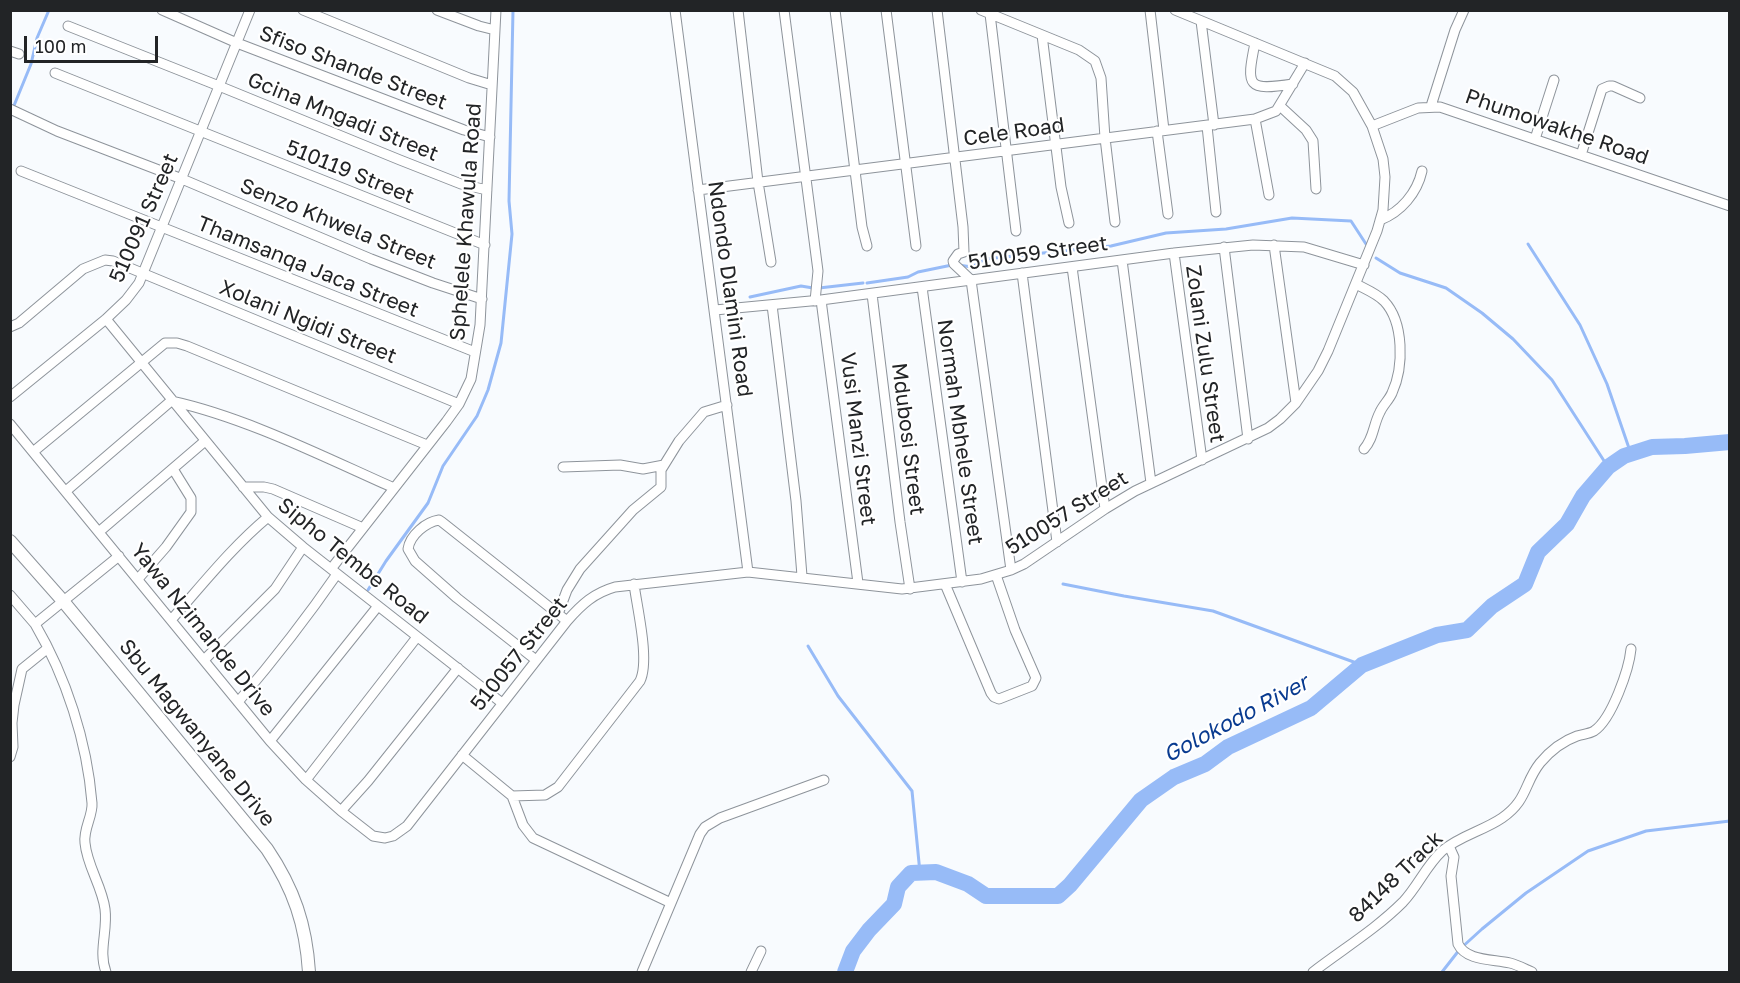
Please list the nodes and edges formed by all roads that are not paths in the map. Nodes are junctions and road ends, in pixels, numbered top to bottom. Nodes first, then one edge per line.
1 (162, 10) edge
2 (250, 10) edge
3 (303, 10) edge
4 (437, 10) edge
5 (496, 10) edge
6 (675, 10) edge
7 (738, 10) edge
8 (784, 10) edge
9 (835, 10) edge
10 (886, 10) edge
11 (937, 10) edge
12 (1150, 10) edge
13 (1175, 10) edge
14 (1464, 10) edge
15 (985, 12) edge
16 (1201, 21) junction
17 (68, 26) dead end
18 (495, 30) junction
19 (1042, 35) junction
20 (237, 43) junction
21 (1255, 43) junction
22 (1305, 63) junction
23 (55, 73) dead end
24 (1554, 80) dead end
25 (1293, 84) junction
26 (492, 85) junction
27 (219, 86) junction
28 (1640, 98) dead end
29 (1281, 106) junction
30 (1431, 106) junction
31 (10, 109) edge
32 (1255, 119) junction
33 (1211, 125) junction
34 (1372, 126) junction
35 (1160, 131) junction
36 (201, 132) junction
37 (490, 137) junction
38 (1105, 138) junction
39 (1535, 139) junction
40 (1056, 144) junction
41 (1005, 151) junction
42 (1581, 155) junction
43 (955, 158) junction
44 (905, 164) junction
45 (856, 170) junction
46 (21, 171) dead end
47 (1422, 171) dead end
48 (805, 177) junction
49 (182, 179) junction
50 (758, 182) junction
51 (1316, 189) dead end
52 (487, 190) junction
53 (698, 190) junction
54 (1269, 195) dead end
55 (1730, 206) edge
56 (1216, 212) dead end
57 (1168, 214) dead end
58 (1380, 220) junction
59 (1115, 222) dead end
60 (1069, 223) dead end
61 (162, 227) junction
62 (1016, 231) dead end
63 (1274, 245) junction
64 (485, 246) junction
65 (867, 246) dead end
66 (916, 246) dead end
67 (1224, 247) junction
68 (1173, 253) junction
69 (1122, 260) junction
70 (771, 262) dead end
71 (1364, 265) junction
72 (1072, 267) junction
73 (1022, 273) junction
74 (143, 275) junction
75 (971, 280) junction
76 (1356, 284) junction
77 (922, 287) junction
78 (872, 294) junction
79 (482, 299) junction
80 (818, 301) junction
81 (772, 305) junction
82 (715, 310) junction
83 (106, 319) junction
84 (10, 327) edge
85 (476, 352) junction
86 (143, 363) junction
87 (10, 397) edge
88 (171, 401) junction
89 (1296, 403) junction
90 (459, 404) junction
91 (727, 405) junction
92 (10, 424) edge
93 (1248, 439) junction
94 (205, 441) junction
95 (427, 445) junction
96 (1364, 449) dead end
97 (33, 452) junction
98 (1202, 460) junction
99 (664, 465) junction
100 (563, 466) dead end
101 (173, 469) junction
102 (1151, 483) junction
103 (243, 487) junction
104 (394, 488) junction
105 (66, 491) junction
106 (1105, 508) junction
107 (268, 517) junction
108 (363, 528) junction
109 (100, 531) junction
110 (10, 541) edge
111 (1057, 542) junction
112 (303, 547) junction
113 (119, 556) junction
114 (1011, 570) junction
115 (334, 572) junction
116 (748, 572) junction
117 (996, 575) junction
118 (802, 576) junction
119 (138, 579) junction
120 (962, 582) junction
121 (858, 583) junction
122 (634, 584) junction
123 (945, 584) junction
124 (910, 589) junction
125 (10, 595) edge
126 (63, 601) junction
127 (378, 606) junction
128 (558, 614) junction
129 (171, 620) junction
130 (567, 621) junction
131 (35, 624) junction
132 (417, 637) junction
133 (48, 648) junction
134 (1631, 649) dead end
135 (204, 660) junction
136 (536, 660) junction
137 (22, 669) junction
138 (458, 669) junction
139 (10, 675) edge
140 (238, 702) junction
141 (502, 703) junction
142 (270, 741) junction
143 (462, 755) junction
144 (10, 758) edge
145 (306, 780) junction
146 (824, 780) dead end
147 (512, 796) junction
148 (341, 811) junction
149 (385, 838) joint
150 (1449, 846) junction
151 (671, 903) junction
152 (761, 951) dead end
153 (106, 972) edge
154 (309, 972) edge
155 (642, 972) edge
156 (751, 972) edge
157 (1313, 972) edge
158 (1532, 972) edge

1 - 20 street, Sfiso Shande Street
2 - 20 street, 510091 Street
3 - 26 street
4 - 18 street
5 - 18 street, Sphelele Khawula Road
6 - 53 street, Ndondo Dlamini Road
7 - 50 street
8 - 48 street, Vusi Manzi Street
9 - 45 street
10 - 44 street
11 - 43 street
12 - 35 street
13 - 16 street, 510057 Street
14 - 30 street
15 - 19 street
15 - 41 street
16 - 21 street, 510057 Street
16 - 33 street
17 - 27 street, Gcina Mngadi Street
18 - 26 street, Sphelele Khawula Road
19 - 38 street
19 - 40 street
20 - 27 street, 510091 Street
20 - 37 street, Sfiso Shande Street
21 - 22 street, 510057 Street
21 - 25 street
22 - 25 street
22 - 34 street, 510057 Street
23 - 36 street, 510119 Street
24 - 39 street
25 - 29 street
26 - 37 street, Sphelele Khawula Road
27 - 36 street, 510091 Street
27 - 52 street, Gcina Mngadi Street
28 - 42 street
29 - 32 street, Cele Road
29 - 51 street
30 - 34 street, Phumowakhe Road
30 - 39 street, Phumowakhe Road
31 - 49 street, Senzo Khwela Street
32 - 33 street, Cele Road
32 - 54 street
33 - 35 street, Cele Road
33 - 56 street
34 - 58 street, 510057 Street
35 - 38 street, Cele Road
35 - 57 street
36 - 49 street, 510091 Street
36 - 64 street, 510119 Street
37 - 52 street, Sphelele Khawula Road
38 - 40 street, Cele Road
38 - 59 street
39 - 42 street, Phumowakhe Road
40 - 41 street, Cele Road
40 - 60 street
41 - 43 street, Cele Road
41 - 62 street
42 - 55 street, Phumowakhe Road
43 - 44 street, Cele Road
43 - 75 street
44 - 45 street, Cele Road
44 - 66 street
45 - 48 street, Cele Road
45 - 65 street
46 - 61 street, Thamsanqa Jaca Street
47 - 58 street
48 - 50 street, Cele Road
48 - 80 street, Vusi Manzi Street
49 - 61 street, 510091 Street
49 - 79 street, Senzo Khwela Street
50 - 53 street, Cele Road
50 - 70 street
52 - 64 street, Sphelele Khawula Road
53 - 82 street, Ndondo Dlamini Road
58 - 71 street, 510057 Street
61 - 74 street, 510091 Street
61 - 85 street, Thamsanqa Jaca Street
63 - 67 street, 510059 Street
63 - 71 street, 510059 Street
63 - 89 street
64 - 79 street, Sphelele Khawula Road
67 - 68 street, 510059 Street
67 - 93 street
68 - 69 street, 510059 Street
68 - 98 street, Zolani Zulu Street
69 - 72 street, 510059 Street
69 - 102 street
71 - 76 street, 510057 Street
72 - 73 street, 510059 Street
72 - 106 street
73 - 75 street, 510059 Street
73 - 111 street
74 - 83 street, 510091 Street
74 - 84 street, Xolani Ngidi Street
74 - 90 street, Xolani Ngidi Street
75 - 77 street, 510059 Street
75 - 114 street
76 - 89 street, 510057 Street
76 - 96 street
77 - 78 street, 510059 Street
77 - 120 street, Normah Mbhele Street
78 - 80 street, 510059 Street
78 - 124 street, Mdubosi Street
79 - 85 street, Sphelele Khawula Road
80 - 81 street, 510059 Street
80 - 121 street, Vusi Manzi Street
81 - 82 street, 510059 Street
81 - 118 street
82 - 91 street, Ndondo Dlamini Road
83 - 86 street, Sipho Tembe Road
83 - 87 street, 510091 Street
85 - 90 street, Sphelele Khawula Road
86 - 88 street, Sipho Tembe Road
86 - 95 street
86 - 97 street
88 - 94 street, Sipho Tembe Road
88 - 104 street
88 - 105 street
89 - 93 street, 510057 Street
90 - 95 street, Sphelele Khawula Road
91 - 99 street
91 - 116 street, Ndondo Dlamini Road
92 - 97 street, Yawa Nzimande Drive
93 - 98 street, 510057 Street
94 - 101 street
94 - 103 street, Sipho Tembe Road
95 - 104 street, Sphelele Khawula Road
97 - 105 street, Yawa Nzimande Drive
98 - 102 street, 510057 Street
99 - 100 street
99 - 128 street
101 - 109 street
101 - 119 street
102 - 106 street, 510057 Street
103 - 107 street, Sipho Tembe Road
103 - 108 street
104 - 108 street, Sphelele Khawula Road
105 - 109 street, Yawa Nzimande Drive
106 - 111 street, 510057 Street
107 - 112 street, Sipho Tembe Road
107 - 129 street
108 - 115 street, Sphelele Khawula Road
109 - 113 street, Yawa Nzimande Drive
110 - 126 main road, Sbu Magwanyane Drive
111 - 114 street, 510057 Street
112 - 115 street, Sipho Tembe Road
112 - 135 street
113 - 119 street, Yawa Nzimande Drive
113 - 126 street
114 - 117 street, 510057 Street
115 - 127 street, Sipho Tembe Road
115 - 140 street, Sphelele Khawula Road
116 - 118 street, 510057 Street
116 - 122 street, 510057 Street
117 - 120 street, 510057 Street
117 - 123 street
118 - 121 street, 510057 Street
119 - 129 street, Yawa Nzimande Drive
120 - 123 street, 510057 Street
121 - 124 street, 510057 Street
122 - 130 street, 510057 Street
122 - 147 street
123 - 124 street, 510057 Street
125 - 131 street
126 - 131 street
126 - 154 main road, Sbu Magwanyane Drive
127 - 132 street, Sipho Tembe Road
127 - 142 street
128 - 130 street
128 - 136 street
129 - 135 street, Yawa Nzimande Drive
130 - 136 street, 510057 Street
131 - 133 street
132 - 138 street, Sipho Tembe Road
132 - 145 street
133 - 137 street
133 - 153 street
134 - 150 street, 84148 Track
135 - 140 street, Yawa Nzimande Drive
136 - 141 street, 510057 Street
137 - 139 street
137 - 144 street
138 - 141 street, Sipho Tembe Road
138 - 148 street
140 - 142 street, Yawa Nzimande Drive
141 - 143 street, 510057 Street
142 - 145 street, Yawa Nzimande Drive
143 - 147 street
143 - 149 street, 510057 Street
145 - 148 street, Yawa Nzimande Drive
146 - 151 street
147 - 151 street
148 - 149 street, Yawa Nzimande Drive
150 - 157 street, 84148 Track
150 - 158 street
151 - 155 street
152 - 156 street

